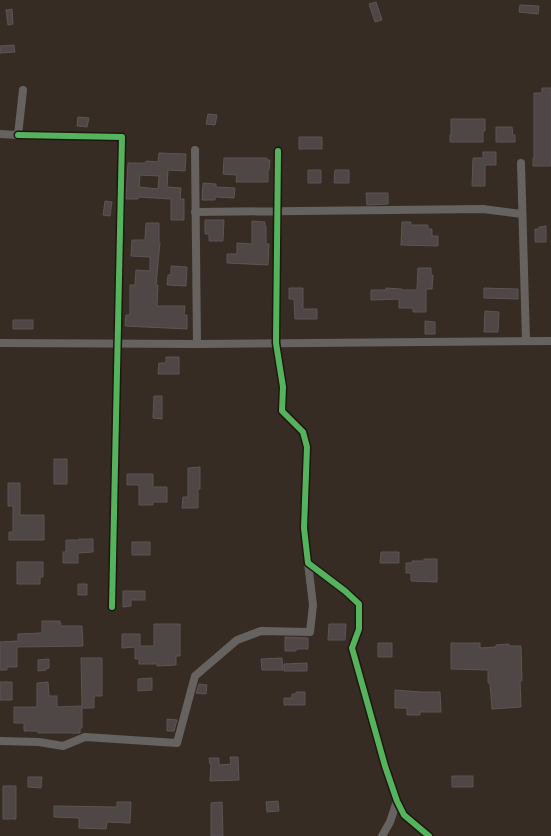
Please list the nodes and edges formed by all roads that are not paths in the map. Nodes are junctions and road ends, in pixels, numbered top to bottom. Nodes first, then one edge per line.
1 (23, 90) dead end
2 (0, 134) edge
3 (18, 134) junction
4 (195, 150) dead end
5 (278, 151) dead end
6 (521, 163) dead end
7 (196, 212) junction
8 (278, 212) junction
9 (522, 214) junction
10 (551, 340) edge
11 (526, 341) junction
12 (0, 343) edge
13 (118, 343) junction
14 (276, 343) junction
15 (197, 344) junction
16 (308, 563) junction
17 (112, 607) dead end
18 (0, 741) edge
19 (397, 801) junction
20 (382, 836) edge
21 (429, 836) edge

1 - 3 street
2 - 3 street
3 - 13 street
4 - 7 street
5 - 8 street
6 - 9 street
7 - 8 street
7 - 15 street
8 - 9 street
8 - 14 street
9 - 11 street
10 - 11 street
11 - 14 street
12 - 13 street
13 - 15 street
13 - 17 street
14 - 15 street
14 - 16 street
16 - 18 street
16 - 19 street
19 - 20 street
19 - 21 street

